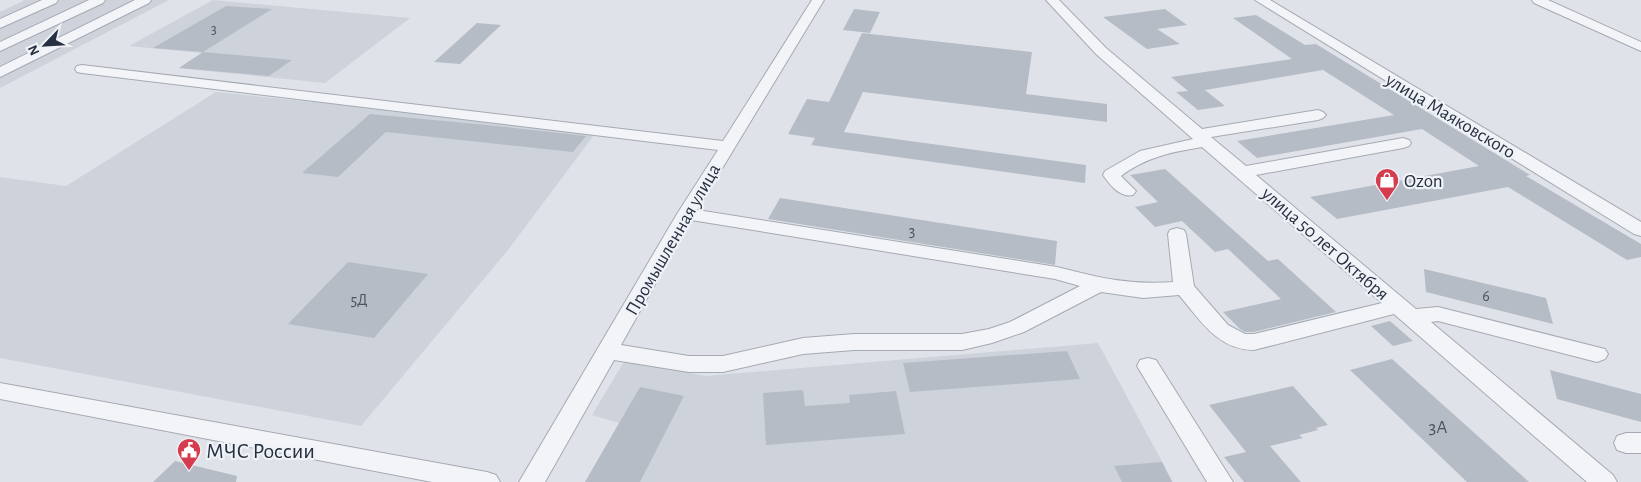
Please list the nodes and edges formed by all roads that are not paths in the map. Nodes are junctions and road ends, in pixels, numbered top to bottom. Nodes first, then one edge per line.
1 (52, 0) edge
2 (99, 0) edge
3 (145, 0) edge
4 (818, 0) edge
5 (1052, 0) edge
6 (1261, 0) edge
7 (1538, 0) edge
8 (0, 24) edge
9 (1641, 47) edge
10 (0, 48) edge
11 (82, 69) dead end
12 (0, 73) edge
13 (1318, 116) dead end
14 (1203, 138) junction
15 (1403, 143) dead end
16 (728, 146) junction
17 (1242, 172) junction
18 (1127, 191) dead end
19 (686, 214) junction
20 (1641, 230) edge
21 (1176, 234) dead end
22 (1098, 285) junction
23 (1184, 288) junction
24 (1405, 312) junction
25 (608, 350) junction
26 (1597, 354) dead end
27 (1148, 366) dead end
28 (0, 391) edge
29 (487, 482) edge
30 (532, 482) edge
31 (1220, 482) edge
32 (1604, 482) edge

1 - 8 street
2 - 10 street
3 - 12 street
4 - 16 street, Промышленная улица
5 - 14 street, улица 50 лет Октября
6 - 20 street, улица Маяковского
7 - 9 street
11 - 16 street
13 - 14 street
14 - 17 street, улица 50 лет Октября
14 - 18 street
15 - 17 street
16 - 19 street, Промышленная улица
17 - 24 street, улица 50 лет Октября
19 - 22 street
19 - 25 street, Промышленная улица
21 - 23 street
22 - 23 street
22 - 25 street
23 - 24 street
24 - 26 street
24 - 32 street, улица 50 лет Октября
25 - 30 street, Промышленная улица
27 - 31 street
28 - 29 street

